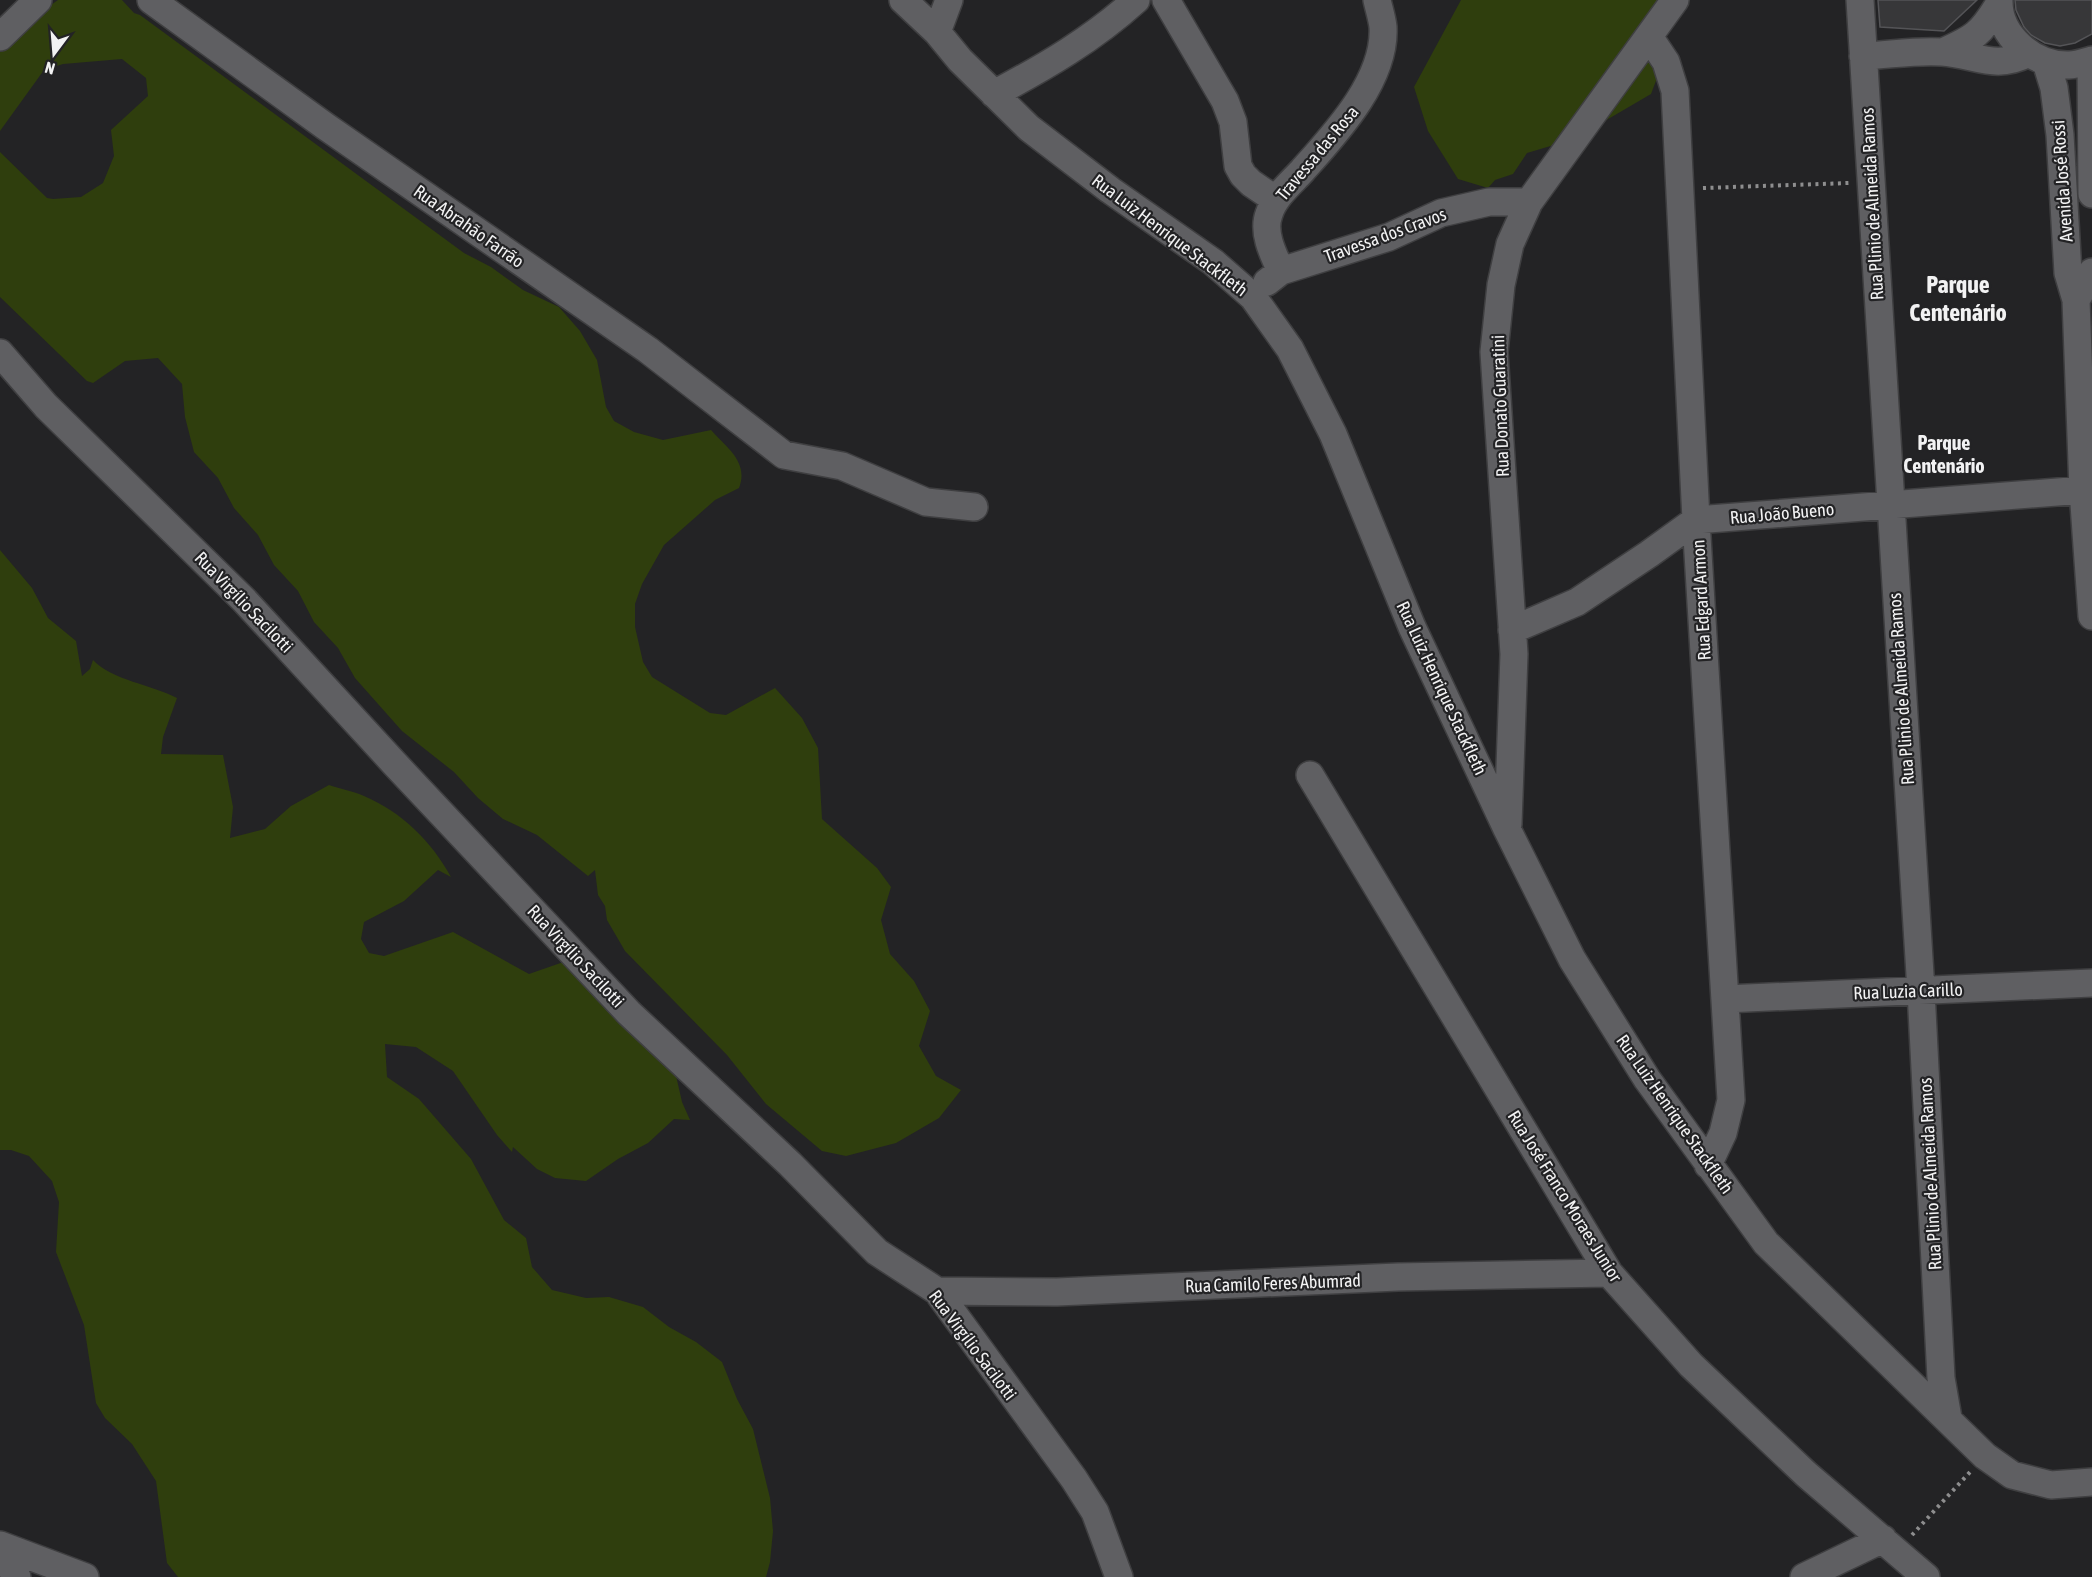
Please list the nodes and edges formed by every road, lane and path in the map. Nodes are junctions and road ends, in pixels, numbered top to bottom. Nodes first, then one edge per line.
1 (38, 0) edge
2 (151, 0) edge
3 (903, 0) edge
4 (949, 0) edge
5 (1136, 0) edge
6 (1166, 0) edge
7 (1377, 0) edge
8 (1675, 0) edge
9 (1860, 0) edge
10 (1999, 2) edge
11 (936, 32) junction
12 (0, 37) edge
13 (1650, 38) junction
14 (1943, 51) junction
15 (1863, 56) junction
16 (2037, 58) junction
17 (2091, 60) edge
18 (994, 94) junction
19 (1870, 182) junction
20 (1680, 189) junction
21 (2092, 194) edge
22 (1276, 200) junction
23 (1529, 202) junction
24 (1281, 271) junction
25 (2084, 272) edge
26 (1253, 297) junction
27 (0, 353) edge
28 (2087, 448) edge
29 (2084, 490) junction
30 (1890, 504) junction
31 (974, 507) dead end
32 (1696, 520) junction
33 (2092, 616) edge
34 (1512, 630) junction
35 (1310, 775) dead end
36 (1507, 829) junction
37 (2092, 983) edge
38 (1921, 991) junction
39 (1725, 999) junction
40 (1708, 1165) junction
41 (1609, 1273) junction
42 (937, 1291) junction
43 (1948, 1418) junction
44 (1985, 1456) junction
45 (2092, 1482) edge
46 (0, 1545) edge
47 (1890, 1545) junction
48 (0, 1552) edge
49 (17, 1577) edge
50 (85, 1577) edge
51 (1119, 1577) edge
52 (1804, 1577) edge
53 (1926, 1577) edge

1 - 12 street
2 - 31 street, Rua Abrahão Farrão
3 - 11 street, Rua Luiz Henrique Stackfleth
4 - 11 street
5 - 18 street
6 - 22 street
7 - 22 street, Travessa das Rosa
8 - 13 street, Rua Donato Guaratini
9 - 15 street, Rua Plinio de Almeida Ramos
10 - 14 street
10 - 16 street
11 - 18 street, Rua Luiz Henrique Stackfleth
13 - 20 street, Rua Edgard Armon
13 - 23 street, Rua Donato Guaratini
14 - 15 street
14 - 16 street
15 - 19 street, Rua Plinio de Almeida Ramos
16 - 17 street
16 - 25 street, Avenida José Rossi
17 - 21 street, Avenida José Rossi
18 - 26 street, Rua Luiz Henrique Stackfleth
19 - 20 path
19 - 30 street, Rua Plinio de Almeida Ramos
20 - 32 street, Rua Edgard Armon
22 - 24 street, Travessa das Rosa
23 - 24 street, Travessa dos Cravos
23 - 34 street, Rua Donato Guaratini
24 - 26 street, Travessa dos Cravos
25 - 28 street, Avenida José Rossi
26 - 36 street, Rua Luiz Henrique Stackfleth
27 - 42 street, Rua Virgílio Sacilotti
28 - 29 street, Avenida José Rossi
29 - 30 street, Rua João Bueno
29 - 33 street, Avenida José Rossi
30 - 32 street, Rua João Bueno
30 - 38 street, Rua Plinio de Almeida Ramos
32 - 34 street
32 - 39 street, Rua Edgard Armon
34 - 36 street, Rua Donato Guaratini
35 - 41 street, Rua José Franco Moraes Junior
36 - 40 street, Rua Luiz Henrique Stackfleth
37 - 38 street, Rua Luzia Carillo
38 - 39 street, Rua Luzia Carillo
38 - 43 street, Rua Plinio de Almeida Ramos
39 - 40 street, Rua Edgard Armon
40 - 43 street, Rua Luiz Henrique Stackfleth
41 - 42 street, Rua Camilo Feres Abumrad
41 - 47 street, Rua José Franco Moraes Junior
42 - 51 street, Rua Virgílio Sacilotti
43 - 44 street, Rua Luiz Henrique Stackfleth
44 - 45 street, Rua Luiz Henrique Stackfleth
44 - 47 path
46 - 50 street
47 - 52 street
47 - 53 street, Rua José Franco Moraes Junior
48 - 49 street

